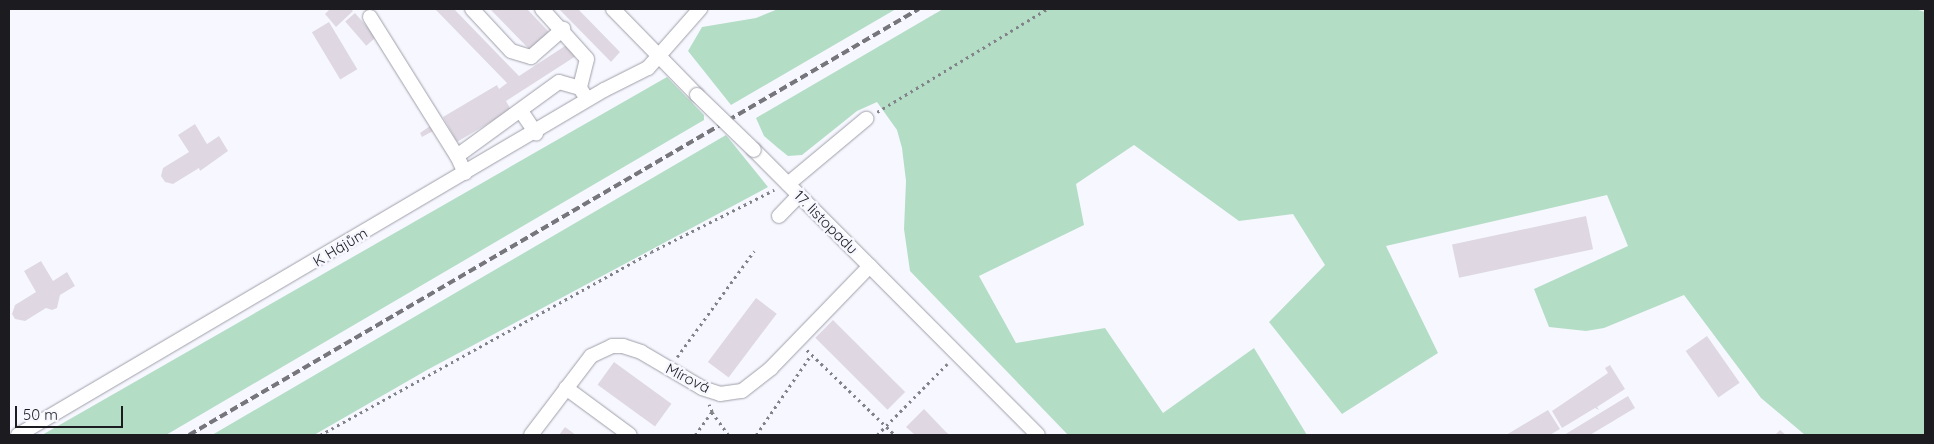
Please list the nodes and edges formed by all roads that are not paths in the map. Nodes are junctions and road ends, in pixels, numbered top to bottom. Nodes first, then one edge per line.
1 (472, 9) edge
2 (542, 9) edge
3 (613, 9) edge
4 (700, 9) edge
5 (370, 17) dead end
6 (563, 29) junction
7 (660, 56) junction
8 (580, 88) junction
9 (588, 100) junction
10 (520, 111) junction
11 (866, 119) road end
12 (536, 133) junction
13 (457, 156) junction
14 (465, 173) junction
15 (788, 184) junction
16 (799, 195) junction
17 (779, 216) dead end
18 (870, 266) junction
19 (566, 388) junction
20 (18, 435) edge
21 (531, 435) edge
22 (630, 435) edge
23 (1038, 435) edge

1 - 6 street
2 - 6 street
3 - 7 street, 17. listopadu
4 - 7 street, K Hájům
5 - 13 street
6 - 8 street
7 - 9 street, K Hájům
7 - 15 street, 17. listopadu, bridge
8 - 9 street
8 - 10 street
9 - 12 street, K Hájům
10 - 12 street
10 - 13 street
11 - 15 street
12 - 14 street, K Hájům
13 - 14 street
14 - 20 street, K Hájům
15 - 16 street, 17. listopadu
16 - 17 street
16 - 18 street, 17. listopadu
18 - 19 street, Mírová
18 - 23 street, 17. listopadu
19 - 21 street, Mírová
19 - 22 street

